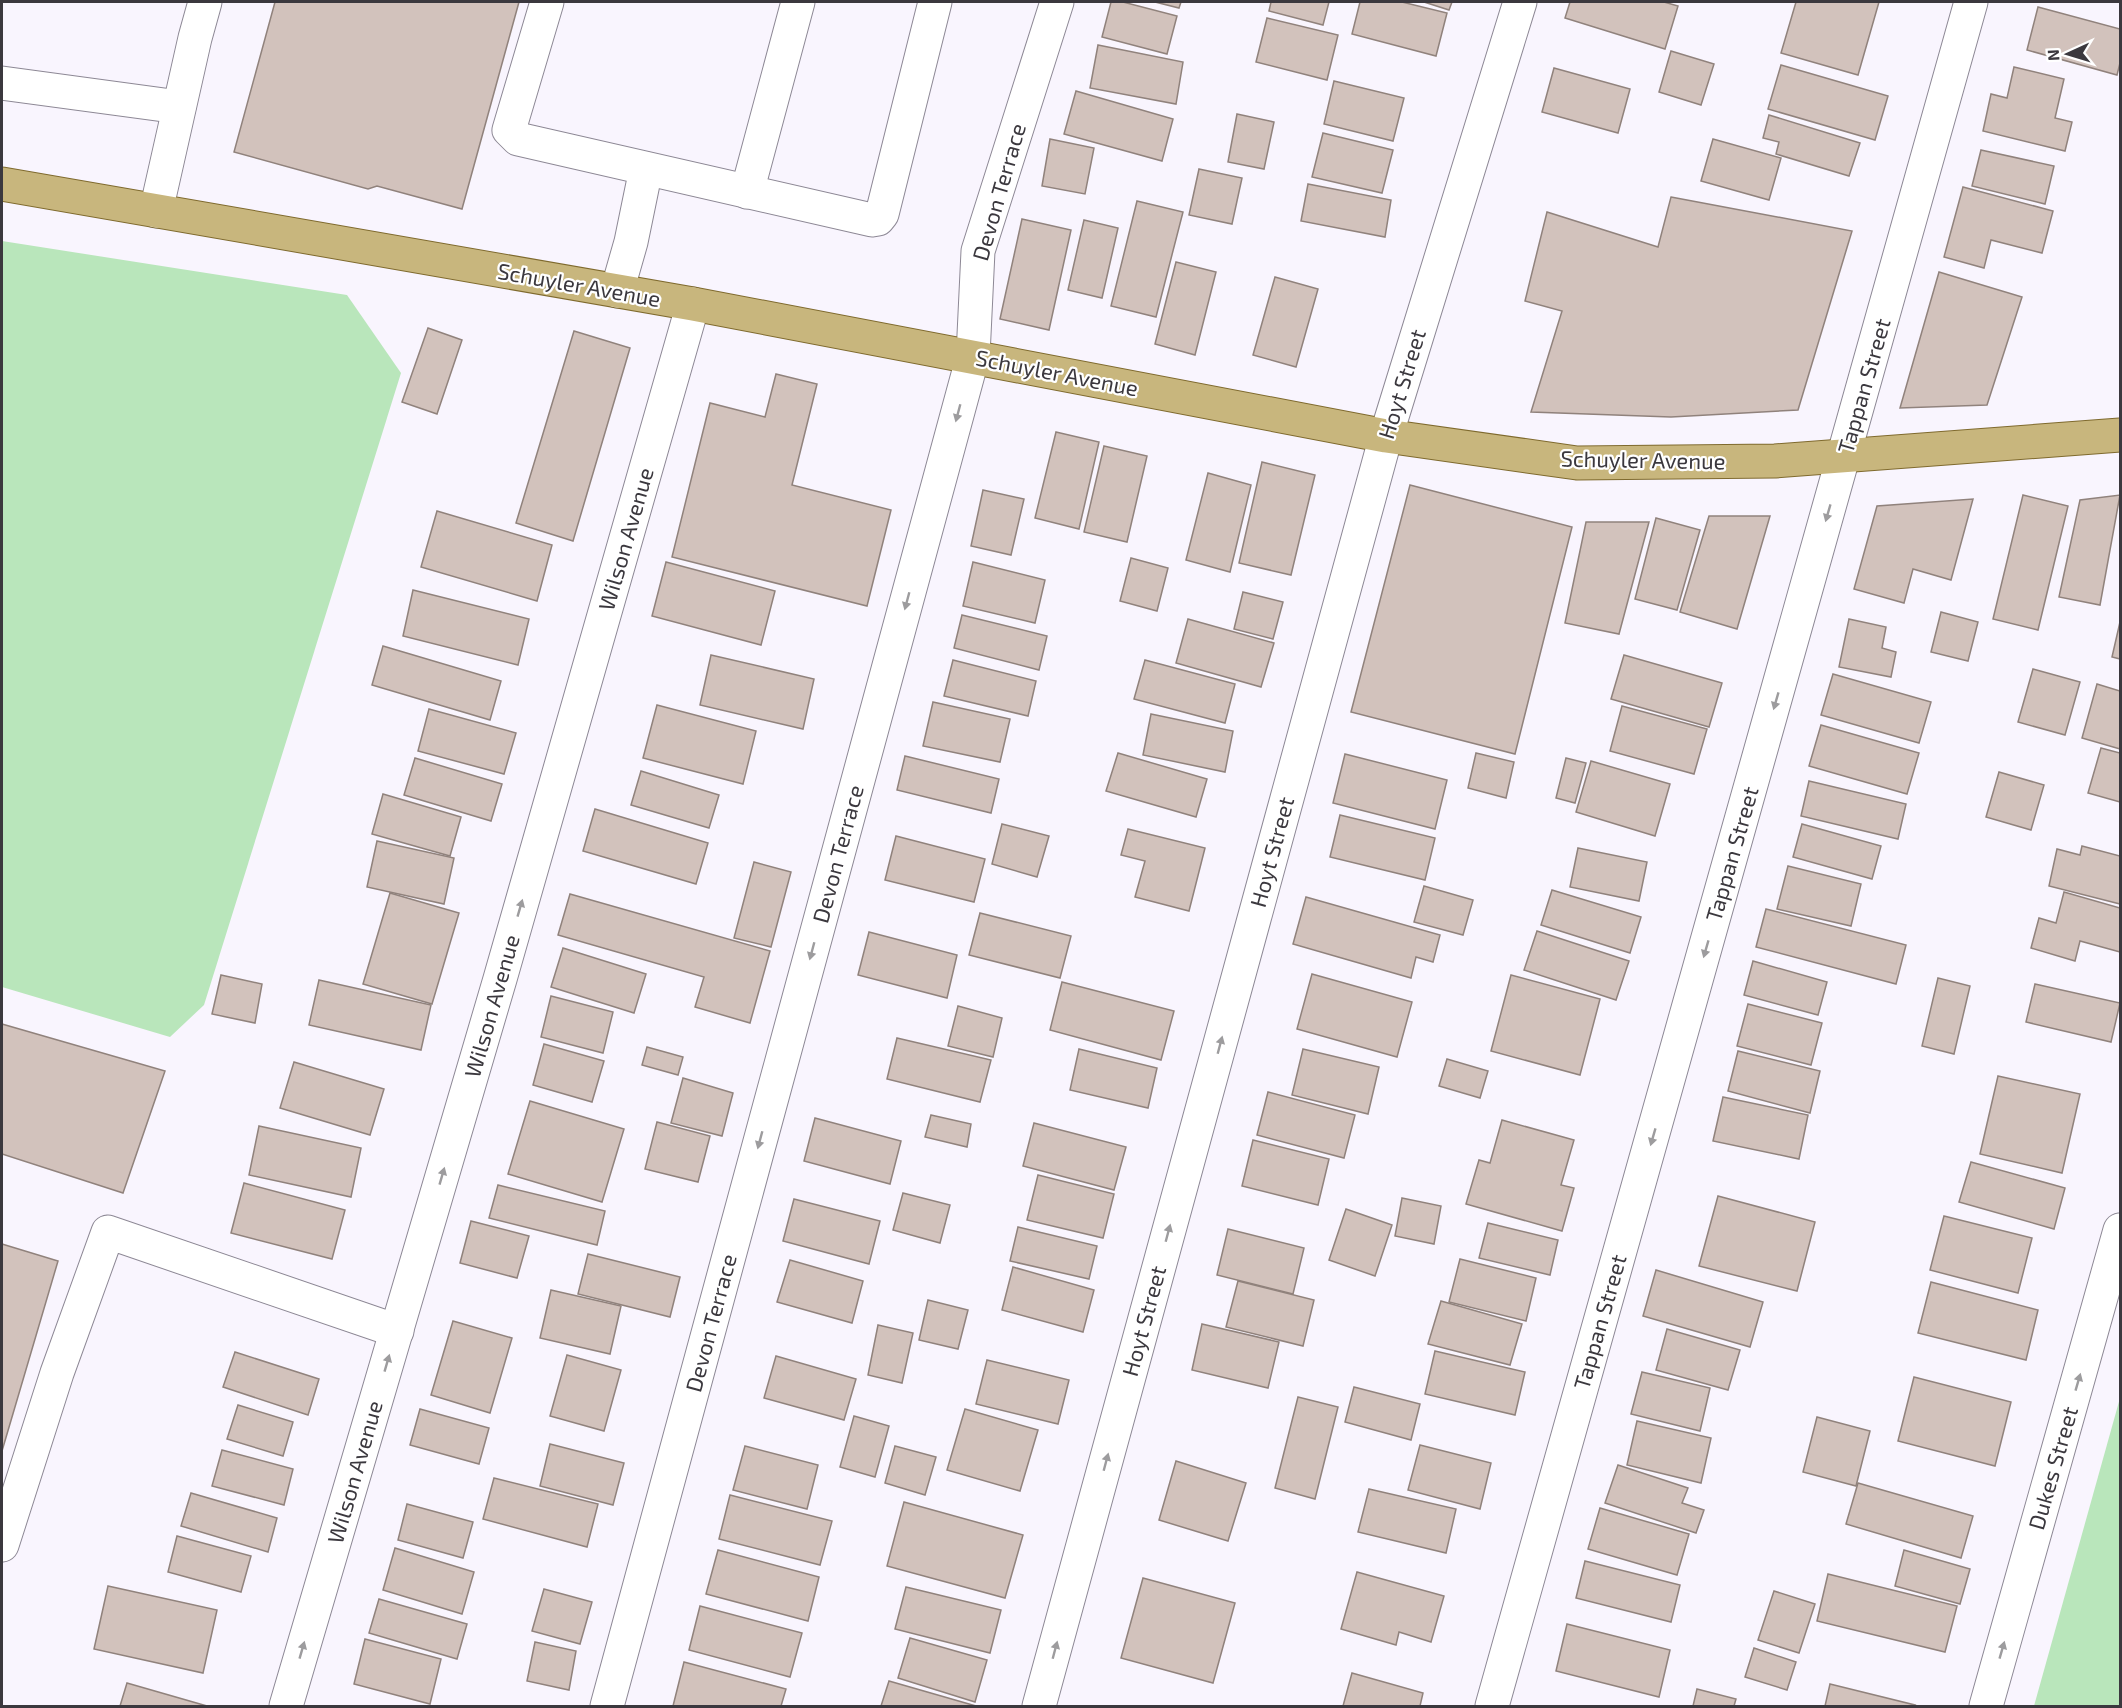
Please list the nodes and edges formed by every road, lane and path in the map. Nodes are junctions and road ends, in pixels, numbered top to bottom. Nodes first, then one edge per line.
1 (204, 2) edge
2 (546, 2) edge
3 (798, 2) edge
4 (935, 2) edge
5 (1057, 2) edge
6 (1520, 2) edge
7 (1971, 2) edge
8 (2, 83) edge
9 (180, 107) junction
10 (646, 169) junction
11 (2, 184) edge
12 (747, 192) junction
13 (156, 211) junction
14 (617, 291) junction
15 (693, 304) junction
16 (973, 356) junction
17 (1386, 435) junction
18 (2121, 435) edge
19 (1844, 457) junction
20 (2121, 1230) edge
21 (397, 1331) junction
22 (2, 1545) edge
23 (286, 1707) edge
24 (607, 1707) edge
25 (1039, 1707) edge
26 (1492, 1707) edge
27 (1986, 1707) edge

1 - 9 street
2 - 10 street
3 - 12 street
4 - 12 street
5 - 16 street, Devon Terrace
6 - 17 street, Hoyt Street
7 - 19 street, Tappan Street
8 - 9 street
9 - 13 street
10 - 12 street
10 - 14 street
11 - 13 main road, Schuyler Avenue
13 - 14 main road, Schuyler Avenue
14 - 15 main road, Schuyler Avenue
15 - 16 main road, Schuyler Avenue
21 -> 15 street, Wilson Avenue
16 - 17 main road, Schuyler Avenue
16 -> 24 street, Devon Terrace
17 - 19 main road, Schuyler Avenue
25 -> 17 street, Hoyt Street
18 - 19 main road, Schuyler Avenue
19 -> 26 street, Tappan Street
27 -> 20 street, Dukes Street
21 - 22 street
23 -> 21 street, Wilson Avenue

